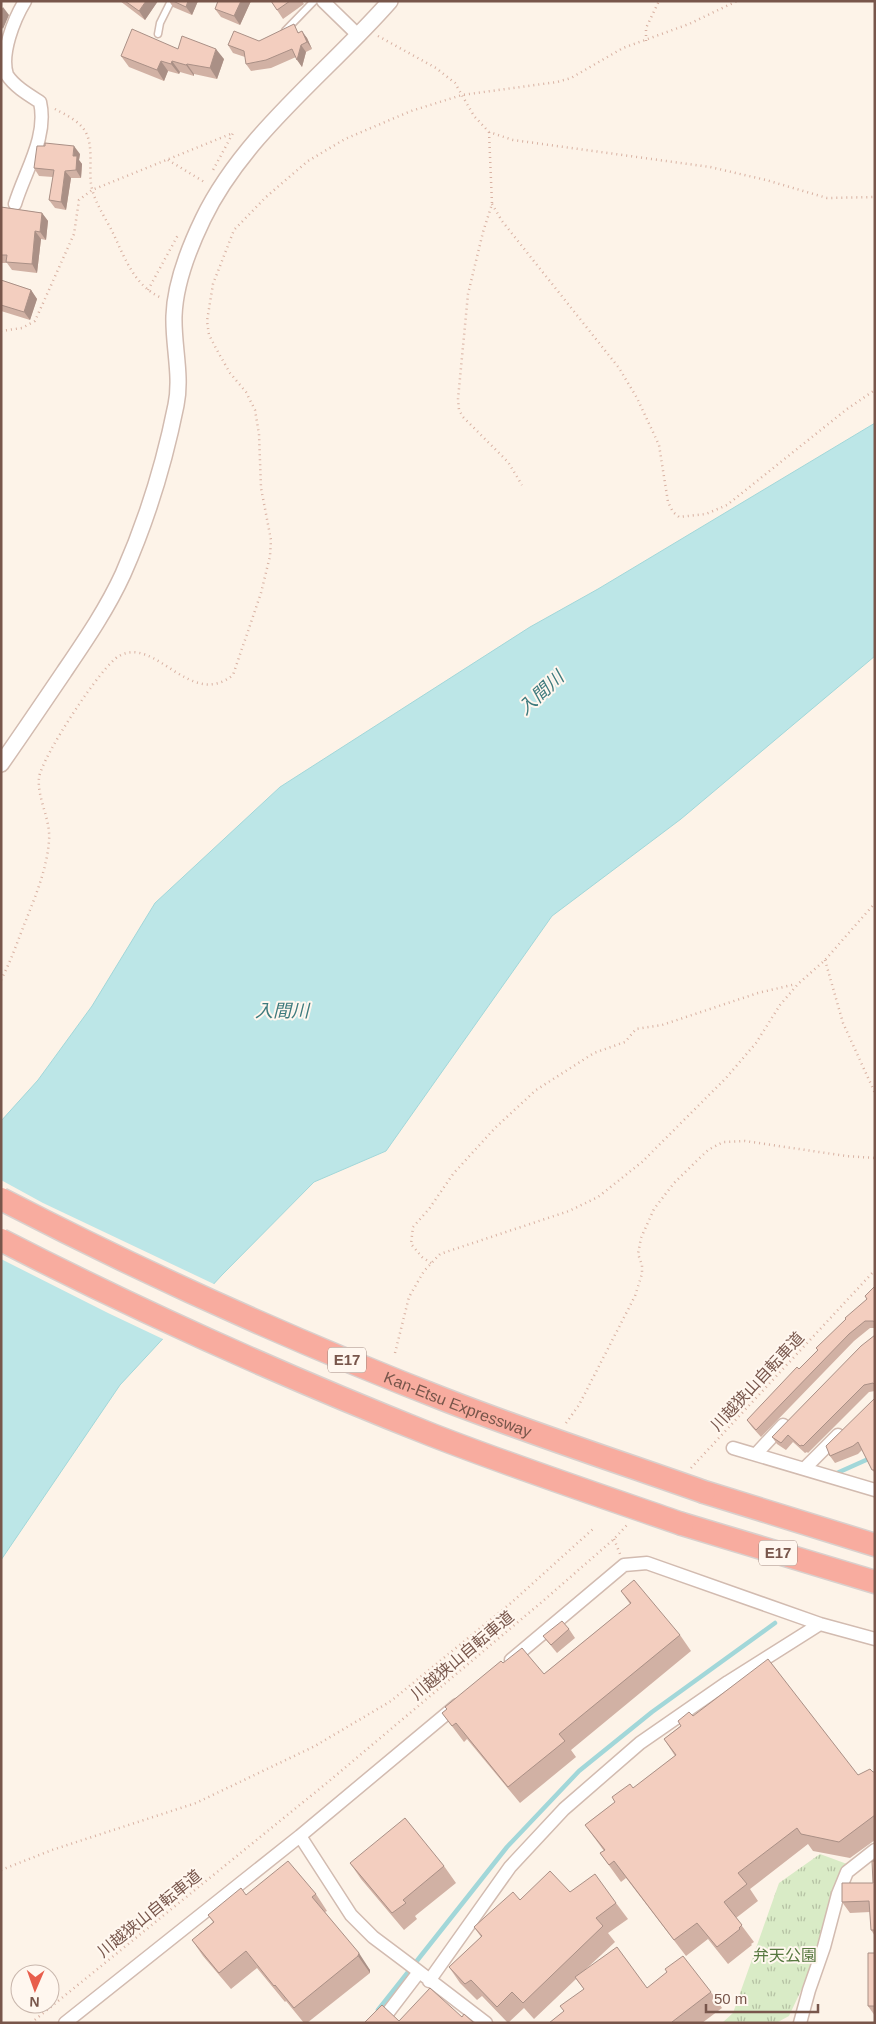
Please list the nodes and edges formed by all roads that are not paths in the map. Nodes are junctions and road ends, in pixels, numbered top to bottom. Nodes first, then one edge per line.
1 (25, 1) edge
2 (170, 1) edge
3 (314, 1) edge
4 (323, 1) edge
5 (390, 1) edge
6 (362, 33) junction
7 (158, 34) dead end
8 (278, 35) edge
9 (15, 204) dead end
10 (1, 764) edge
11 (1, 1199) edge
12 (1, 1240) edge
13 (790, 1418) edge
14 (849, 1424) edge
15 (733, 1448) dead end
16 (756, 1454) junction
17 (804, 1470) junction
18 (875, 1490) edge
19 (875, 1545) edge
20 (875, 1582) edge
21 (820, 1624) junction
22 (875, 1639) edge
23 (505, 1665) edge
24 (467, 1696) edge
25 (300, 1836) junction
26 (875, 1850) edge
27 (419, 1972) junction
28 (429, 1981) junction
29 (64, 2023) edge
30 (380, 2023) edge
31 (486, 2023) edge
32 (800, 2023) edge

1 - 9 street
2 - 7 lane
3 - 8 lane
4 - 6 street
5 - 6 street
6 - 10 street
11 - 19 highway, Kan-Etsu Expressway / E17, bridge
12 - 20 highway, E17, bridge
13 - 16 street
14 - 17 street
15 - 16 street
16 - 17 street
17 - 18 street
21 - 22 street
21 - 23 street
21 - 28 street
24 - 25 street
25 - 27 street
25 - 29 street
26 - 32 street
27 - 28 street
27 - 30 street
28 - 31 street

